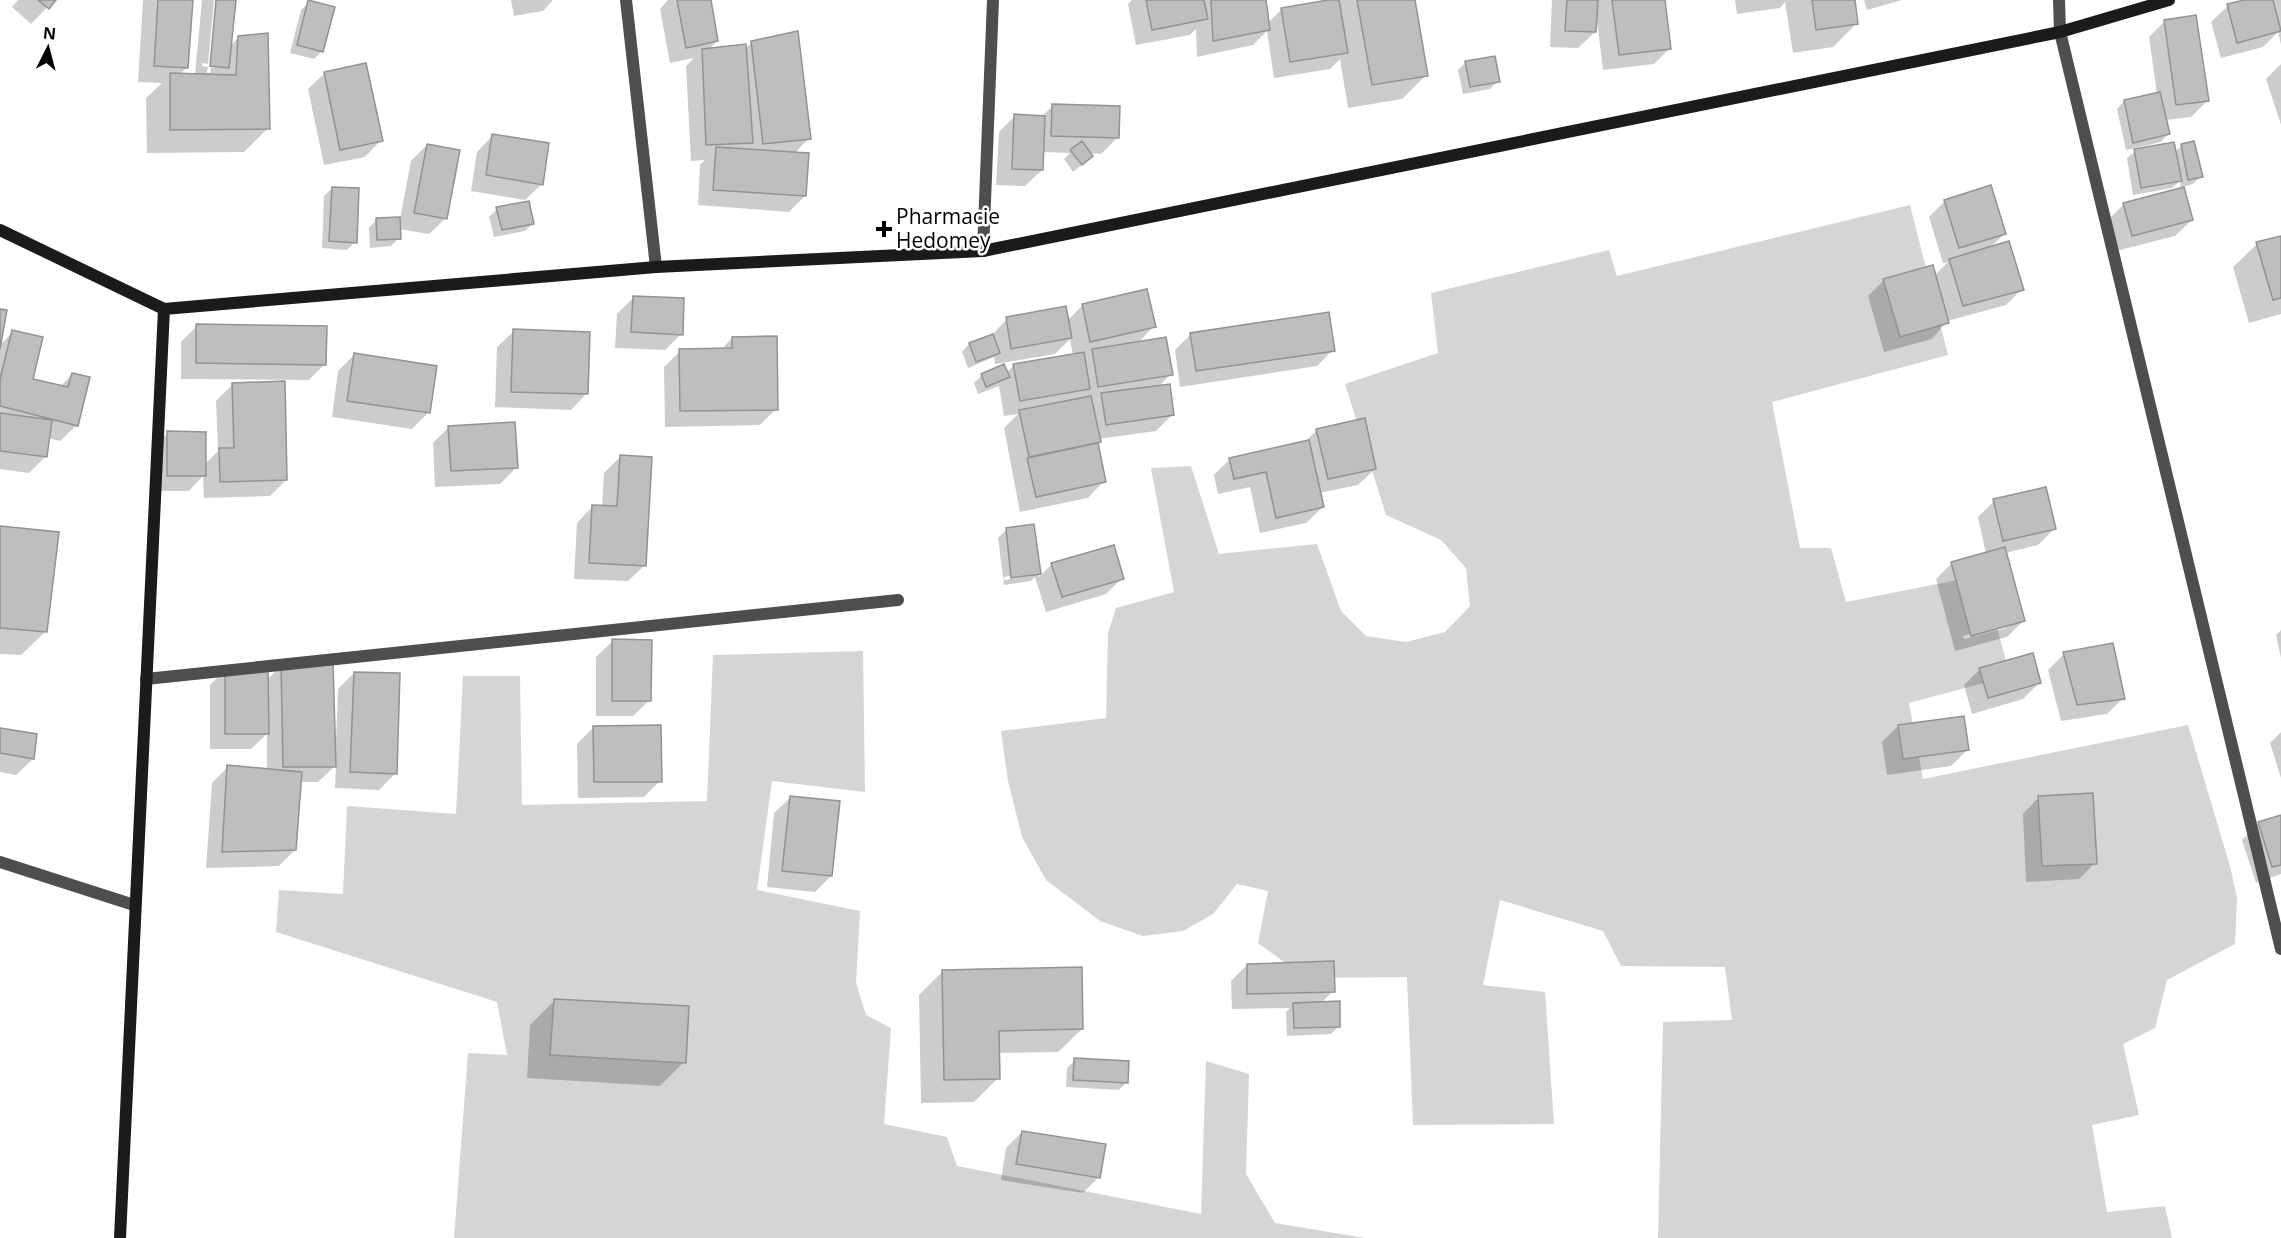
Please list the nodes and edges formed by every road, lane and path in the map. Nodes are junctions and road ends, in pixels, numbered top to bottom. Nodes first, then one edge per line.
1 (626, 0) edge
2 (993, 0) edge
3 (2059, 0) edge
4 (2169, 0) edge
5 (2060, 32) junction
6 (0, 230) edge
7 (983, 251) junction
8 (656, 267) junction
9 (164, 309) junction
10 (898, 600) dead end
11 (146, 679) junction
12 (0, 862) edge
13 (134, 905) junction
14 (2281, 949) edge
15 (120, 1238) edge

1 - 8 street
2 - 7 street
3 - 5 street
4 - 5 street
5 - 7 street
5 - 14 street
6 - 9 street
7 - 8 street
8 - 9 street
9 - 11 street
10 - 11 street
11 - 13 street
12 - 13 street
13 - 15 street

